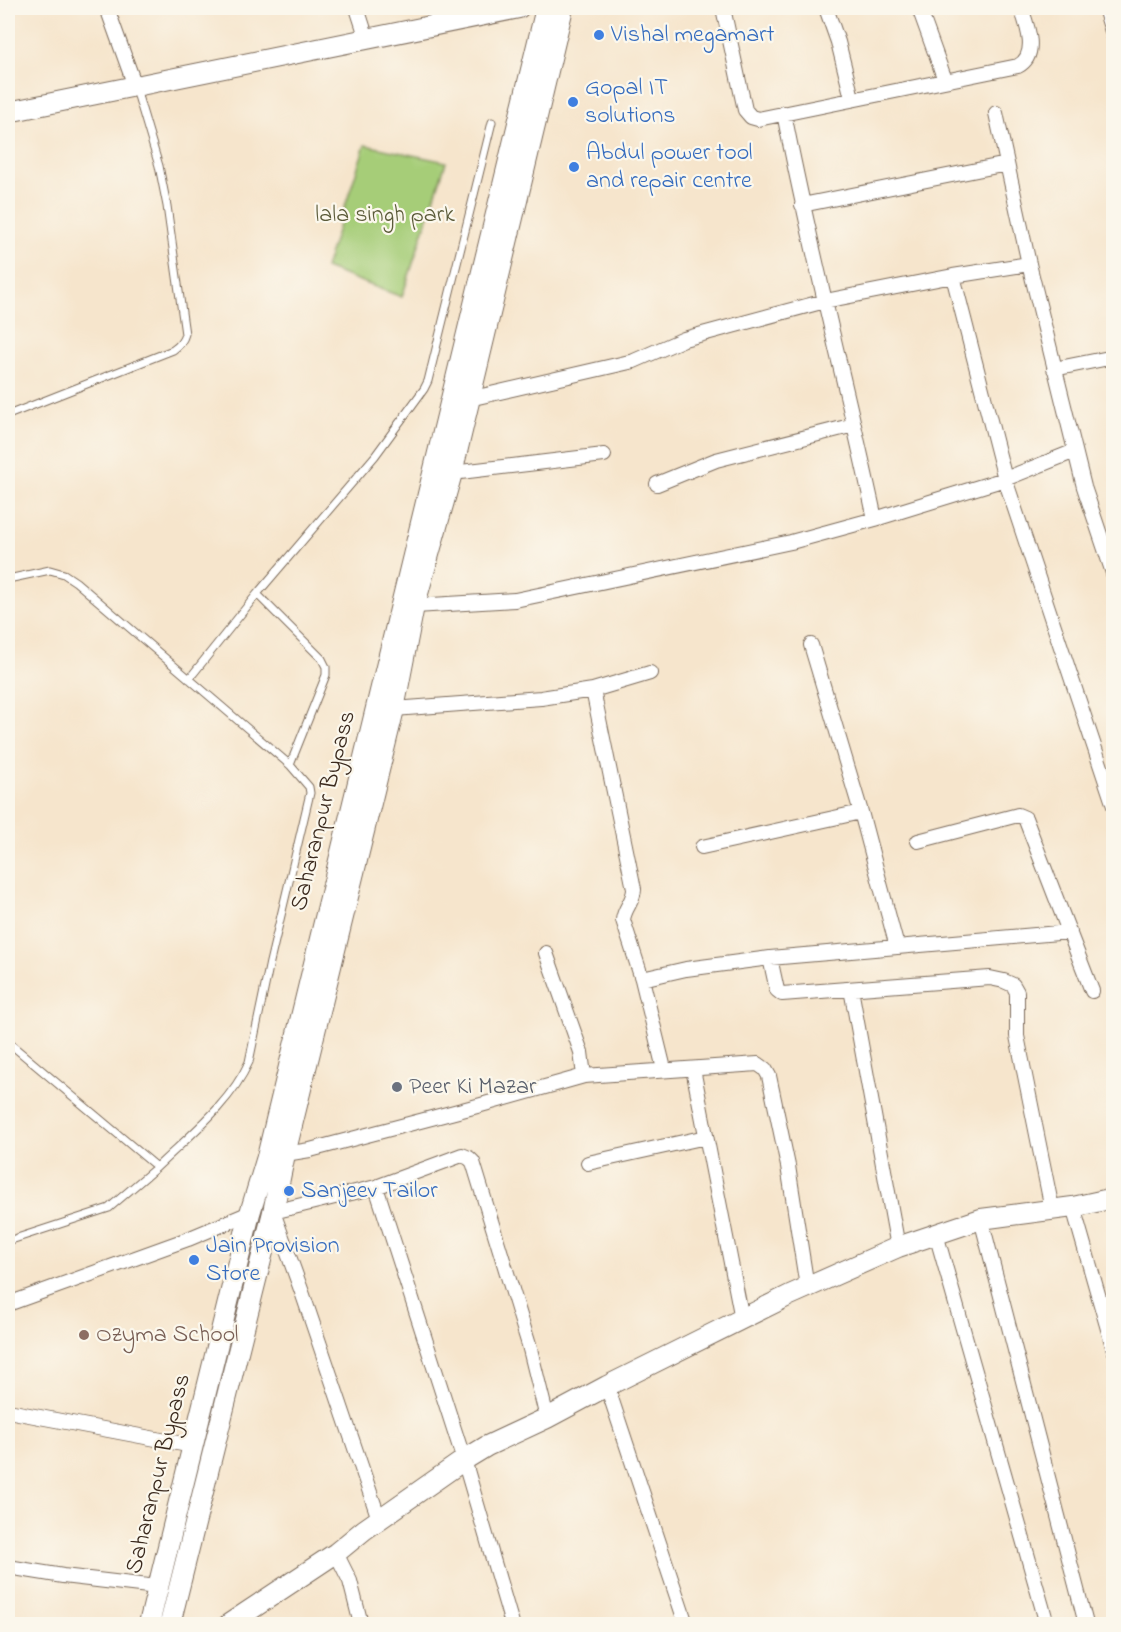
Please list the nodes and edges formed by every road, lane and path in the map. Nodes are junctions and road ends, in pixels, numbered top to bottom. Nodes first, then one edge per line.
1 (107, 8) edge
2 (357, 8) edge
3 (519, 8) edge
4 (546, 8) edge
5 (563, 8) edge
6 (723, 8) edge
7 (826, 8) edge
8 (919, 8) edge
9 (1021, 8) edge
10 (1105, 8) edge
11 (1113, 38) edge
12 (367, 39) junction
13 (945, 80) junction
14 (135, 86) junction
15 (852, 98) junction
16 (8, 112) edge
17 (784, 113) junction
18 (996, 113) dead end
19 (492, 122) dead end
20 (1007, 164) junction
21 (802, 205) junction
22 (1029, 264) junction
23 (953, 276) junction
24 (825, 302) junction
25 (1113, 357) edge
26 (1054, 369) junction
27 (469, 399) junction
28 (8, 415) edge
29 (855, 425) junction
30 (1075, 451) junction
31 (604, 455) dead end
32 (452, 472) junction
33 (1005, 479) junction
34 (657, 484) dead end
35 (875, 519) junction
36 (1113, 576) edge
37 (8, 579) edge
38 (257, 594) junction
39 (415, 606) junction
40 (811, 645) dead end
41 (650, 673) dead end
42 (189, 679) junction
43 (593, 690) junction
44 (394, 709) junction
45 (290, 765) junction
46 (1113, 806) edge
47 (861, 812) junction
48 (918, 841) dead end
49 (702, 847) dead end
50 (1070, 932) junction
51 (897, 947) junction
52 (546, 952) dead end
53 (770, 958) junction
54 (642, 979) junction
55 (851, 989) junction
56 (1092, 991) dead end
57 (8, 1042) edge
58 (664, 1069) junction
59 (693, 1070) junction
60 (584, 1076) junction
61 (706, 1137) junction
62 (285, 1154) junction
63 (588, 1163) dead end
64 (157, 1167) junction
65 (376, 1187) junction
66 (1113, 1198) edge
67 (1073, 1207) junction
68 (1052, 1209) junction
69 (273, 1212) junction
70 (250, 1213) junction
71 (981, 1219) junction
72 (936, 1234) junction
73 (8, 1241) edge
74 (898, 1247) junction
75 (807, 1287) junction
76 (8, 1304) edge
77 (742, 1319) junction
78 (1113, 1350) edge
79 (607, 1386) junction
80 (8, 1411) edge
81 (547, 1418) junction
82 (193, 1446) junction
83 (464, 1460) junction
84 (379, 1519) junction
85 (336, 1553) junction
86 (8, 1566) edge
87 (157, 1587) junction
88 (149, 1624) edge
89 (170, 1624) edge
90 (230, 1624) edge
91 (361, 1624) edge
92 (512, 1624) edge
93 (686, 1624) edge
94 (1047, 1624) edge
95 (1086, 1624) edge

1 - 14 street
2 - 12 street
3 - 12 main road
4 - 70 main road, Saharanpur Bypass
5 - 27 main road
6 - 17 street
7 - 15 street
8 - 13 street
9 - 13 street
10 - 11 street
12 - 14 main road
13 - 15 street
14 - 16 main road
14 - 28 lane
15 - 17 street
17 - 21 street
18 - 20 street
19 - 38 lane
20 - 21 street
20 - 22 street
21 - 24 street
22 - 23 street
22 - 26 street
23 - 24 street
23 - 33 street
24 - 27 street
24 - 29 street
25 - 26 street
26 - 30 street
27 - 32 main road
29 - 34 street
29 - 35 street
30 - 33 street
30 - 36 street
31 - 32 street
32 - 39 main road
33 - 35 street
33 - 46 street
35 - 39 street
37 - 42 lane
38 - 42 lane
38 - 45 lane
39 - 44 main road
40 - 47 street
41 - 43 street
42 - 45 lane
43 - 44 street
43 - 54 street
44 - 62 main road
45 - 64 lane
47 - 49 street
47 - 51 street
48 - 50 street
50 - 51 street
50 - 56 street
51 - 53 street
52 - 60 street
53 - 54 street
53 - 55 street
54 - 58 street
55 - 68 street
55 - 74 street
57 - 64 lane
58 - 59 street
58 - 60 street
59 - 61 street
59 - 75 street
60 - 62 street
61 - 63 street
61 - 77 street
62 - 69 main road
64 - 73 lane
65 - 69 street
65 - 81 street
65 - 83 street
66 - 67 main road
67 - 68 main road
67 - 78 street
68 - 71 main road
69 - 84 street
69 - 89 main road
70 - 76 street
70 - 82 main road, Saharanpur Bypass
71 - 72 main road
71 - 95 street
72 - 74 main road
72 - 94 street
74 - 75 main road
75 - 77 main road
77 - 79 main road
79 - 81 main road
79 - 93 street
80 - 82 street
81 - 83 main road
82 - 87 main road, Saharanpur Bypass
83 - 84 main road
83 - 92 street
84 - 85 main road
85 - 90 main road
85 - 91 street
86 - 87 street
87 - 88 main road, Saharanpur Bypass

